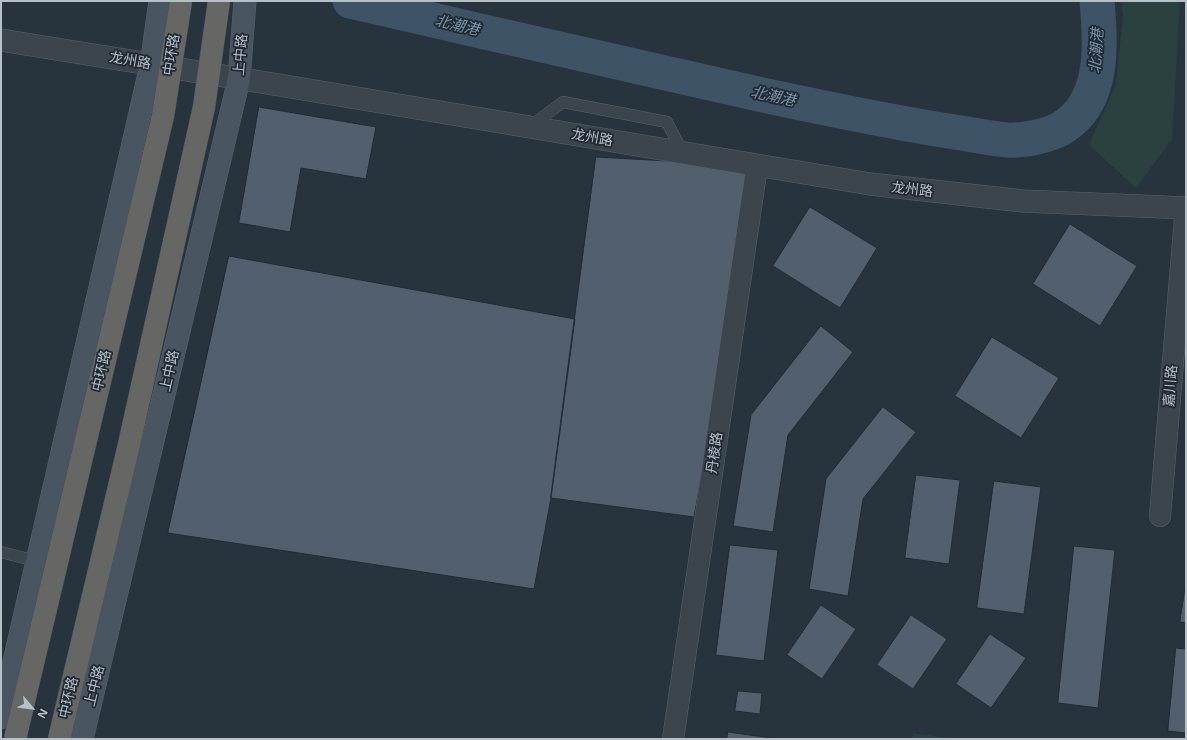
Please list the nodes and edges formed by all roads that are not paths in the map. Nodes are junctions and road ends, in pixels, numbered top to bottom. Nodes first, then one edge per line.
1 (181, 1) edge
2 (219, 1) edge
3 (160, 2) edge
4 (245, 7) edge
5 (1, 40) edge
6 (151, 65) junction
7 (239, 79) junction
8 (528, 127) junction
9 (683, 154) junction
10 (757, 166) junction
11 (1186, 208) edge
12 (1160, 516) dead end
13 (1, 552) edge
14 (36, 561) junction
15 (1, 718) edge
16 (15, 739) edge
17 (59, 739) edge
18 (82, 739) edge
19 (673, 739) edge

1 - 16 highway, 中环路, bridge
2 - 17 highway, 中环路, bridge
3 - 6 main road
4 - 7 main road, 上中路
5 - 6 street, 龙州路
6 - 7 street, 龙州路
6 - 14 main road
7 - 8 street, 龙州路
7 - 18 main road, 上中路
8 - 9 street, 龙州路
8 - 9 lane
9 - 10 street, 龙州路
10 - 11 street, 龙州路
10 - 19 street, 丹棱路
11 - 12 street, 嘉川路
13 - 14 lane
14 - 15 main road

